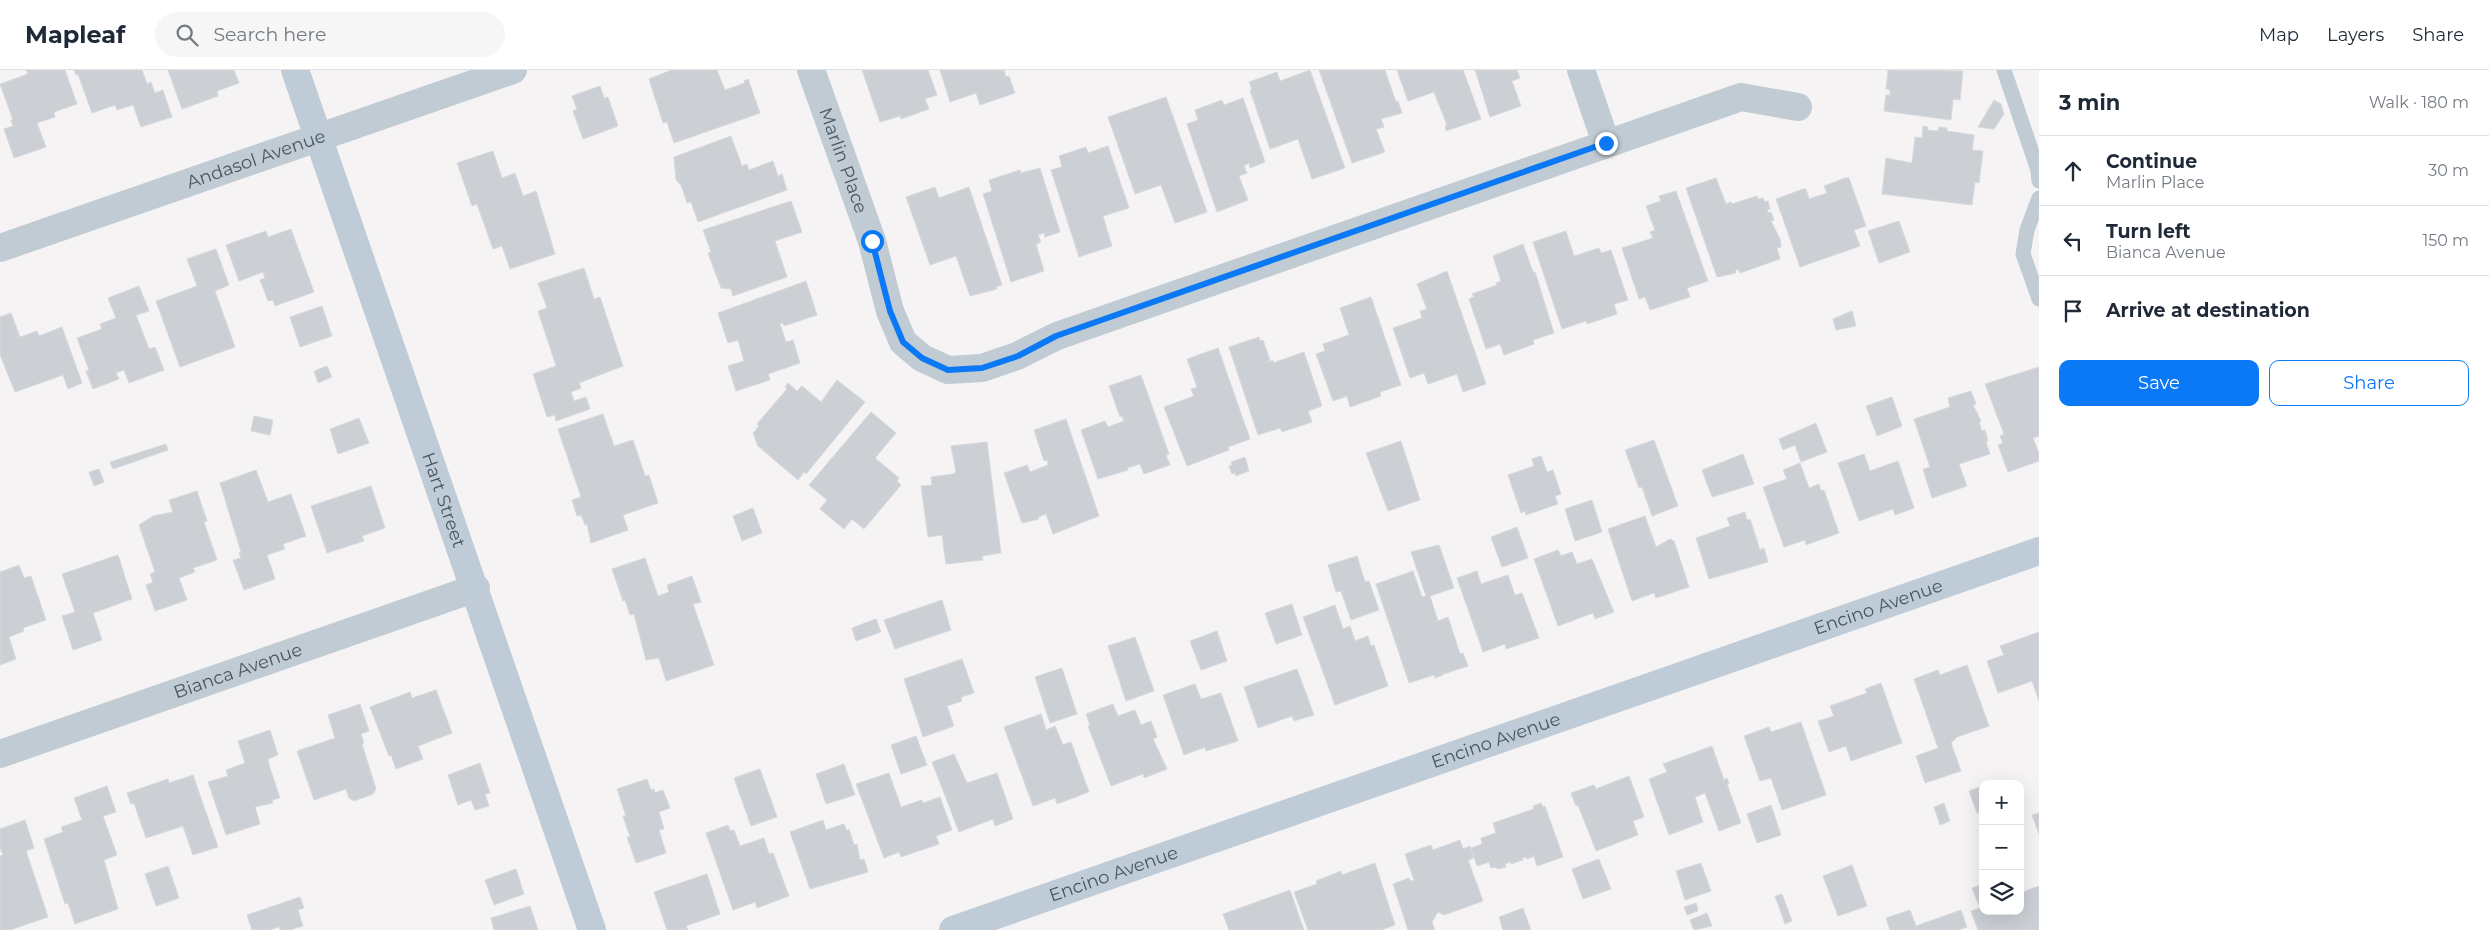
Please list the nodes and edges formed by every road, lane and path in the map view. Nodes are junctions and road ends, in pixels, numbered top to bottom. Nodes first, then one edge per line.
1 (295, 70) edge
2 (513, 70) edge
3 (811, 70) edge
4 (1581, 70) edge
5 (2004, 70) edge
6 (1798, 107) dead end
7 (318, 137) junction
8 (1606, 143) junction
9 (2039, 181) edge
10 (2039, 198) edge
11 (0, 248) edge
12 (2039, 298) edge
13 (2039, 550) edge
14 (476, 588) junction
15 (0, 754) edge
16 (592, 930) edge
17 (952, 930) edge

1 - 7 street, Hart Street
2 - 7 street, Andasol Avenue
3 - 8 street, Marlin Place
4 - 8 street
5 - 9 lane
6 - 8 street
7 - 11 street, Andasol Avenue
7 - 14 street, Hart Street
10 - 12 lane
13 - 17 street, Encino Avenue
14 - 15 street, Bianca Avenue
14 - 16 street, Hart Street

